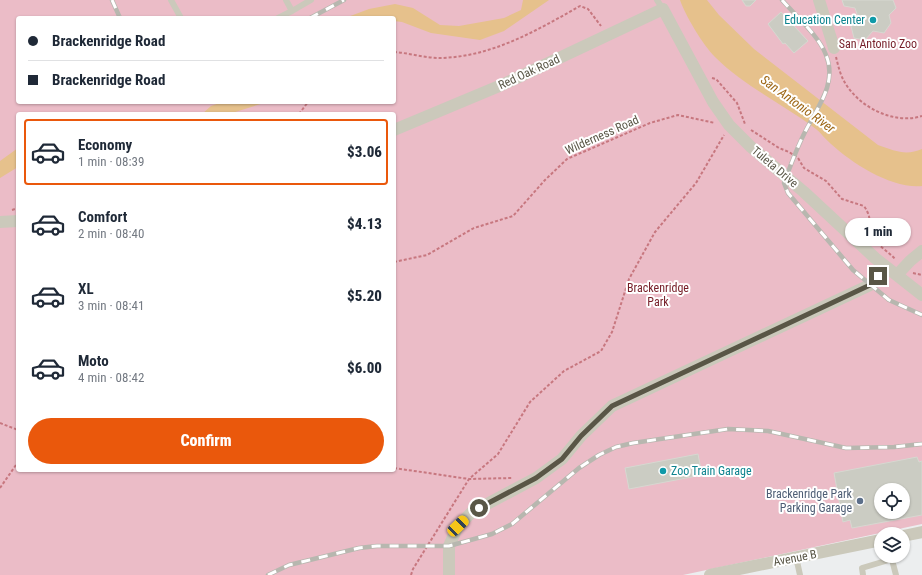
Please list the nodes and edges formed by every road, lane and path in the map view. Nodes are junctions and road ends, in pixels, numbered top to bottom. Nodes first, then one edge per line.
1 (171, 0) edge
2 (286, 0) edge
3 (311, 0) edge
4 (819, 0) edge
5 (660, 5) edge
6 (292, 11) junction
7 (180, 16) edge
8 (282, 16) edge
9 (602, 28) dead end
10 (834, 48) joint
11 (396, 52) edge
12 (709, 78) dead end
13 (922, 116) edge
14 (729, 125) junction
15 (396, 129) edge
16 (16, 221) edge
17 (0, 222) edge
18 (922, 251) edge
19 (396, 262) edge
20 (898, 263) dead end
21 (886, 267) junction
22 (913, 273) dead end
23 (922, 275) edge
24 (897, 276) junction
25 (922, 295) edge
26 (0, 423) edge
27 (16, 429) edge
28 (16, 465) edge
29 (396, 468) edge
30 (513, 478) dead end
31 (469, 479) junction
32 (0, 488) edge
33 (922, 533) edge
34 (910, 535) edge
35 (874, 541) edge
36 (796, 558) junction
37 (875, 563) edge
38 (893, 563) edge
39 (736, 572) edge
40 (411, 575) edge
41 (449, 575) edge
42 (710, 575) edge
43 (800, 575) edge
44 (864, 575) edge
45 (896, 575) edge

1 - 7 lane
2 - 6 lane
3 - 6 lane
4 - 10 street
5 - 14 street, Tuleta Drive
5 - 15 street, Red Oak Road
6 - 8 lane
9 - 11 path
10 - 13 path
12 - 20 path
14 - 19 path, Wilderness Road
14 - 21 street, Tuleta Drive
14 - 31 path
16 - 17 street
18 - 24 street
21 - 24 street, Tuleta Drive
21 - 41 street
22 - 23 path
24 - 25 street, Tuleta Drive
26 - 27 path
28 - 32 path
29 - 31 path
30 - 31 path
31 - 40 path
33 - 34 street
35 - 36 street, Avenue B
36 - 39 street, Avenue B
36 - 43 lane
37 - 44 lane
38 - 45 lane
39 - 42 street, Avenue B

